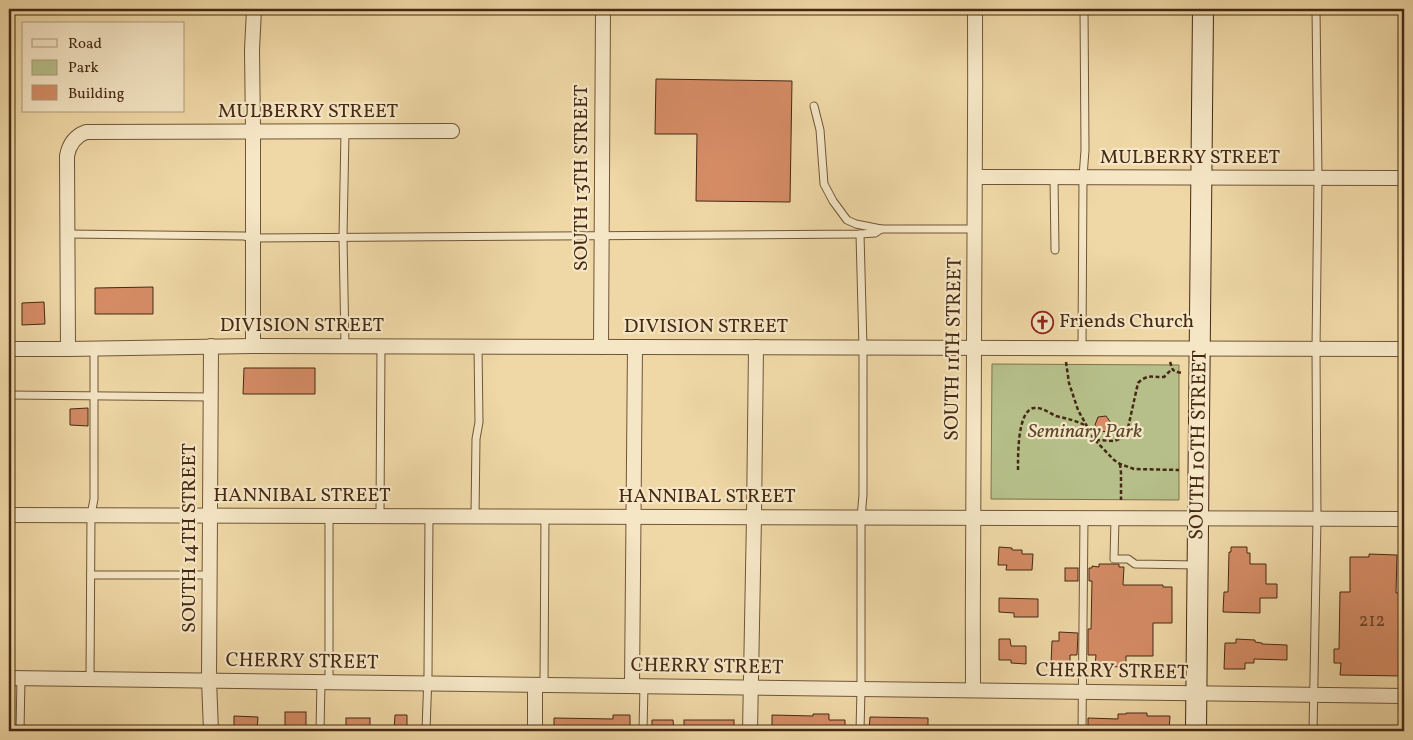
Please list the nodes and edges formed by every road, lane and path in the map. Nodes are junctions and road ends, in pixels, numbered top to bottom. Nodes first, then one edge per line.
1 (254, 9) edge
2 (604, 9) edge
3 (975, 9) edge
4 (1084, 9) edge
5 (1203, 9) edge
6 (1316, 9) edge
7 (814, 106) dead end
8 (253, 131) junction
9 (345, 132) junction
10 (452, 132) dead end
11 (976, 177) junction
12 (1054, 177) junction
13 (1083, 177) junction
14 (1200, 178) junction
15 (1318, 178) junction
16 (1404, 178) edge
17 (881, 229) junction
18 (975, 229) junction
19 (68, 234) junction
20 (860, 234) junction
21 (602, 236) junction
22 (344, 237) junction
23 (252, 238) junction
24 (1056, 250) dead end
25 (211, 346) junction
26 (253, 346) junction
27 (345, 346) junction
28 (381, 346) junction
29 (478, 347) junction
30 (601, 347) junction
31 (635, 347) junction
32 (756, 347) junction
33 (94, 348) junction
34 (863, 348) junction
35 (973, 348) junction
36 (1082, 348) junction
37 (9, 349) edge
38 (68, 349) junction
39 (1200, 349) junction
40 (1316, 349) junction
41 (1404, 349) edge
42 (1066, 362) dead end
43 (1172, 369) dead end
44 (9, 395) edge
45 (94, 396) junction
46 (211, 397) junction
47 (1088, 426) junction
48 (1094, 439) junction
49 (1120, 464) junction
50 (1018, 470) dead end
51 (1179, 470) dead end
52 (1121, 500) dead end
53 (9, 514) edge
54 (91, 515) junction
55 (210, 516) junction
56 (329, 516) junction
57 (380, 516) junction
58 (429, 516) junction
59 (475, 516) junction
60 (545, 517) junction
61 (633, 517) junction
62 (754, 517) junction
63 (861, 518) junction
64 (972, 518) junction
65 (1084, 518) junction
66 (1115, 518) junction
67 (1198, 519) junction
68 (1317, 519) junction
69 (1404, 519) edge
70 (1197, 565) junction
71 (91, 574) junction
72 (209, 575) junction
73 (15, 678) edge
74 (90, 679) junction
75 (209, 680) junction
76 (325, 682) junction
77 (428, 683) junction
78 (540, 685) junction
79 (638, 686) junction
80 (751, 688) junction
81 (861, 689) junction
82 (973, 690) junction
83 (1082, 692) junction
84 (1196, 693) junction
85 (1313, 695) junction
86 (1404, 696) edge
87 (20, 731) edge
88 (211, 731) edge
89 (320, 731) edge
90 (426, 731) edge
91 (535, 731) edge
92 (643, 731) edge
93 (750, 731) edge
94 (860, 731) edge
95 (1082, 731) edge
96 (1196, 731) edge
97 (1313, 731) edge

1 - 8 street
2 - 21 street, SOUTH 13TH STREET
3 - 11 street, SOUTH 11TH STREET
4 - 13 lane
5 - 14 main road, SOUTH 10TH STREET
6 - 15 lane
7 - 17 lane
8 - 9 street, MULBERRY STREET
8 - 19 street, MULBERRY STREET
8 - 23 street
9 - 10 street, MULBERRY STREET
9 - 22 lane
11 - 12 street, MULBERRY STREET
11 - 18 street, SOUTH 11TH STREET
12 - 13 street, MULBERRY STREET
12 - 24 lane
13 - 14 street, MULBERRY STREET
13 - 36 lane
14 - 15 street, MULBERRY STREET
14 - 39 main road, SOUTH 10TH STREET
15 - 16 street, MULBERRY STREET
15 - 40 lane
17 - 18 lane
17 - 20 lane
18 - 35 street, SOUTH 11TH STREET
19 - 23 lane
19 - 38 street
20 - 21 lane
20 - 34 lane
21 - 22 lane
21 - 30 street, SOUTH 13TH STREET
22 - 23 lane
22 - 27 lane
23 - 26 street
25 - 26 street, DIVISION STREET
25 - 33 street, DIVISION STREET
25 - 46 street, SOUTH 14TH STREET
26 - 27 street, DIVISION STREET
27 - 28 street, DIVISION STREET
28 - 29 street, DIVISION STREET
28 - 57 lane
29 - 30 street, DIVISION STREET
29 - 59 lane
30 - 31 street, DIVISION STREET
31 - 32 street, DIVISION STREET
31 - 61 street
32 - 34 street, DIVISION STREET
32 - 62 street
33 - 38 street, DIVISION STREET
33 - 45 lane
34 - 35 street, DIVISION STREET
34 - 63 lane
35 - 36 street, DIVISION STREET
35 - 64 street, SOUTH 11TH STREET
36 - 39 street, DIVISION STREET
37 - 38 street, DIVISION STREET
39 - 40 street, DIVISION STREET
39 - 67 main road, SOUTH 10TH STREET
40 - 41 street, DIVISION STREET
40 - 68 lane
42 - 47 path
43 - 48 path
44 - 45 lane
45 - 46 lane
45 - 54 lane
46 - 55 street, SOUTH 14TH STREET
47 - 48 path
47 - 50 path
48 - 49 path
49 - 51 path
49 - 52 path
53 - 54 street, HANNIBAL STREET
54 - 55 street, HANNIBAL STREET
54 - 71 lane
55 - 56 street, HANNIBAL STREET
55 - 72 street, SOUTH 14TH STREET
56 - 57 street, HANNIBAL STREET
56 - 76 lane
57 - 58 street, HANNIBAL STREET
58 - 59 street, HANNIBAL STREET
58 - 77 lane
59 - 60 street, HANNIBAL STREET
60 - 61 street, HANNIBAL STREET
60 - 78 lane
61 - 62 street, HANNIBAL STREET
61 - 79 street
62 - 63 street, HANNIBAL STREET
62 - 80 street
63 - 64 street, HANNIBAL STREET
63 - 81 lane
64 - 65 street, HANNIBAL STREET
64 - 82 street, SOUTH 11TH STREET
65 - 66 street, HANNIBAL STREET
65 - 83 lane
66 - 67 street, HANNIBAL STREET
66 - 70 lane
67 - 68 street, HANNIBAL STREET
67 - 70 main road, SOUTH 10TH STREET
68 - 69 street, HANNIBAL STREET
68 - 85 lane
70 - 84 main road, SOUTH 10TH STREET
71 - 72 lane
71 - 74 lane
72 - 75 street, SOUTH 14TH STREET
73 - 74 street, CHERRY STREET
73 - 87 lane
74 - 75 street, CHERRY STREET
75 - 76 street, CHERRY STREET
75 - 88 street, SOUTH 14TH STREET
76 - 77 street, CHERRY STREET
76 - 89 lane
77 - 78 street, CHERRY STREET
77 - 90 lane
78 - 79 street, CHERRY STREET
78 - 91 street
79 - 80 street, CHERRY STREET
79 - 92 lane
80 - 81 street, CHERRY STREET
80 - 93 street
81 - 82 street, CHERRY STREET
81 - 94 lane
82 - 83 street, CHERRY STREET
83 - 84 street, CHERRY STREET
83 - 95 lane
84 - 85 street, CHERRY STREET
84 - 96 main road, SOUTH 10TH STREET
85 - 86 street, CHERRY STREET
85 - 97 lane

